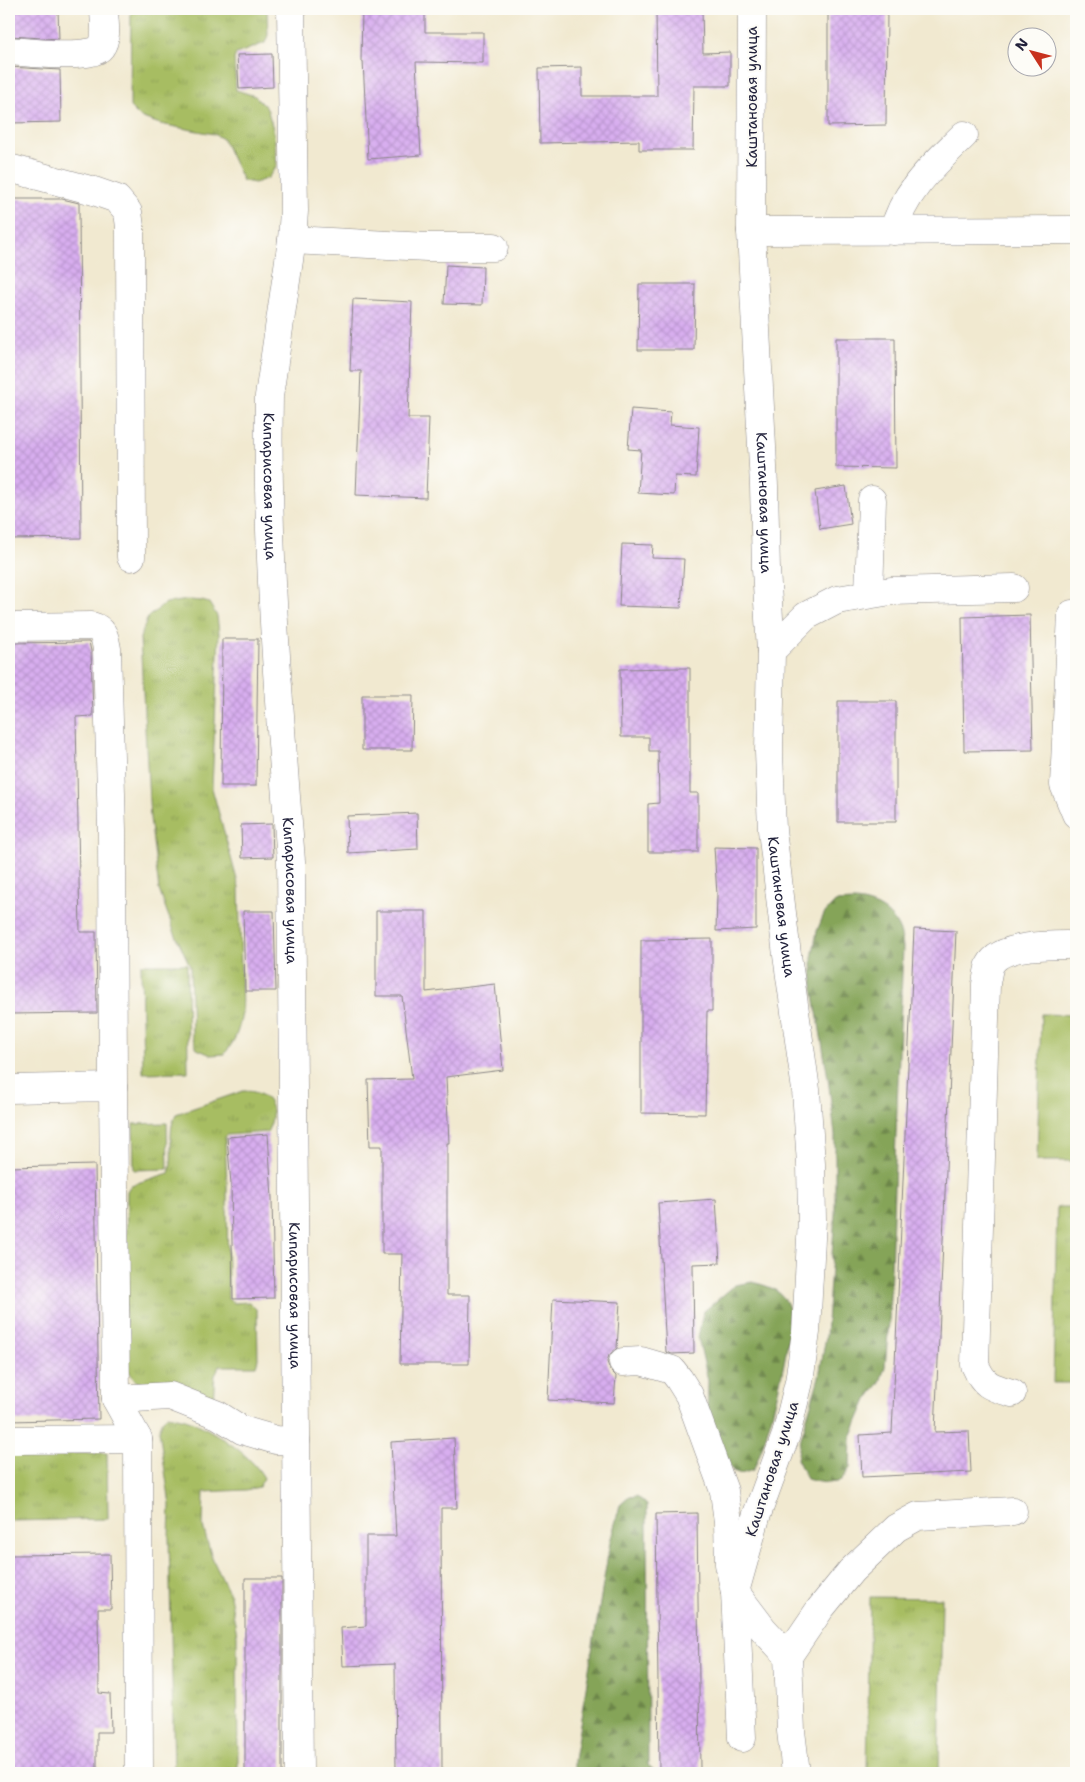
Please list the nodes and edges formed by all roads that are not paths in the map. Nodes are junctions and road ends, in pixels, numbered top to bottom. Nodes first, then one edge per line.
1 (104, 9) edge
2 (291, 9) edge
3 (752, 9) edge
4 (9, 51) edge
5 (964, 135) dead end
6 (9, 168) edge
7 (1076, 230) edge
8 (751, 231) junction
9 (894, 231) junction
10 (292, 240) junction
11 (494, 247) dead end
12 (872, 500) dead end
13 (131, 557) dead end
14 (1014, 588) dead end
15 (869, 594) junction
16 (1072, 614) dead end
17 (9, 627) edge
18 (771, 651) junction
19 (1076, 814) edge
20 (1068, 945) dead end
21 (113, 1087) junction
22 (9, 1089) edge
23 (623, 1362) dead end
24 (1012, 1393) dead end
25 (116, 1400) junction
26 (138, 1439) junction
27 (9, 1440) edge
28 (296, 1441) junction
29 (1013, 1511) dead end
30 (736, 1592) junction
31 (788, 1656) junction
32 (742, 1738) dead end
33 (139, 1773) edge
34 (299, 1773) edge
35 (796, 1773) edge

1 - 4 street
2 - 10 street, Кипарисовая улица
3 - 8 street, Каштановая улица
5 - 9 street
6 - 13 street
7 - 9 street
8 - 9 street
8 - 18 street, Каштановая улица
10 - 11 street
10 - 28 street, Кипарисовая улица
12 - 15 street
14 - 15 street
15 - 18 street
16 - 19 street
17 - 21 street
18 - 30 street, Каштановая улица
20 - 24 street
21 - 22 street
21 - 25 street
23 - 30 street
25 - 26 street
25 - 28 street
26 - 27 street
26 - 33 street
28 - 34 street, Кипарисовая улица
29 - 31 street
30 - 31 street
30 - 32 street
31 - 35 street

